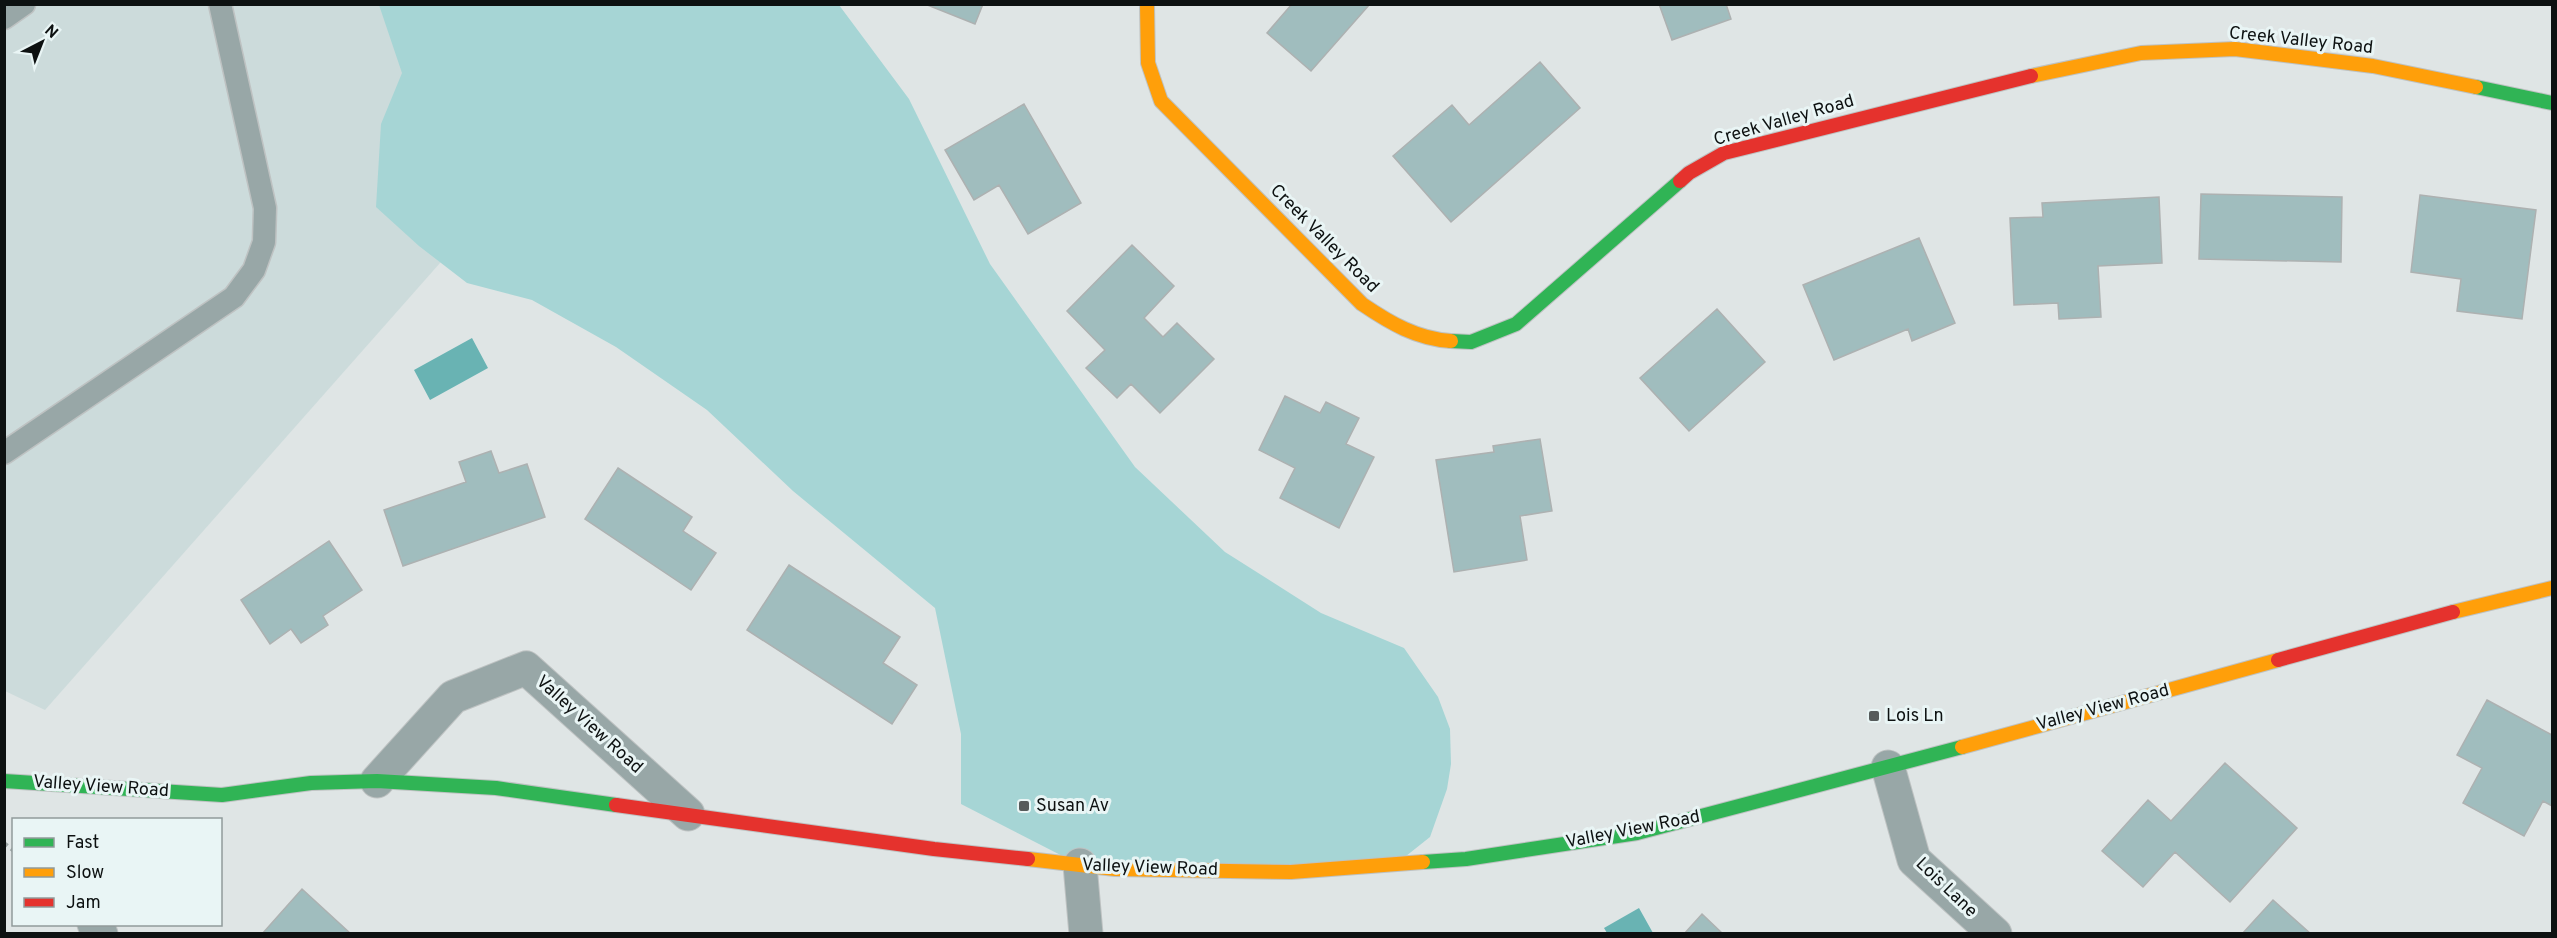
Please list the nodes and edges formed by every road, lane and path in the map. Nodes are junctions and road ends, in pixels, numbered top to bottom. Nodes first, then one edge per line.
1 (24, 4) edge
2 (220, 4) edge
3 (1147, 4) edge
4 (4, 18) edge
5 (2553, 103) edge
6 (4, 453) edge
7 (2553, 588) edge
8 (1888, 767) junction
9 (4, 781) edge
10 (377, 781) junction
11 (688, 814) junction
12 (1080, 865) junction
13 (1086, 933) edge
14 (1995, 933) edge

1 - 4 lane
2 - 6 lane
3 - 5 street, Creek Valley Road
7 - 8 street, Valley View Road
8 - 12 street, Valley View Road
8 - 14 street, Lois Lane
9 - 10 street, Valley View Road
10 - 11 street, Valley View Road
10 - 11 street, Valley View Road
11 - 12 street, Valley View Road
12 - 13 street

